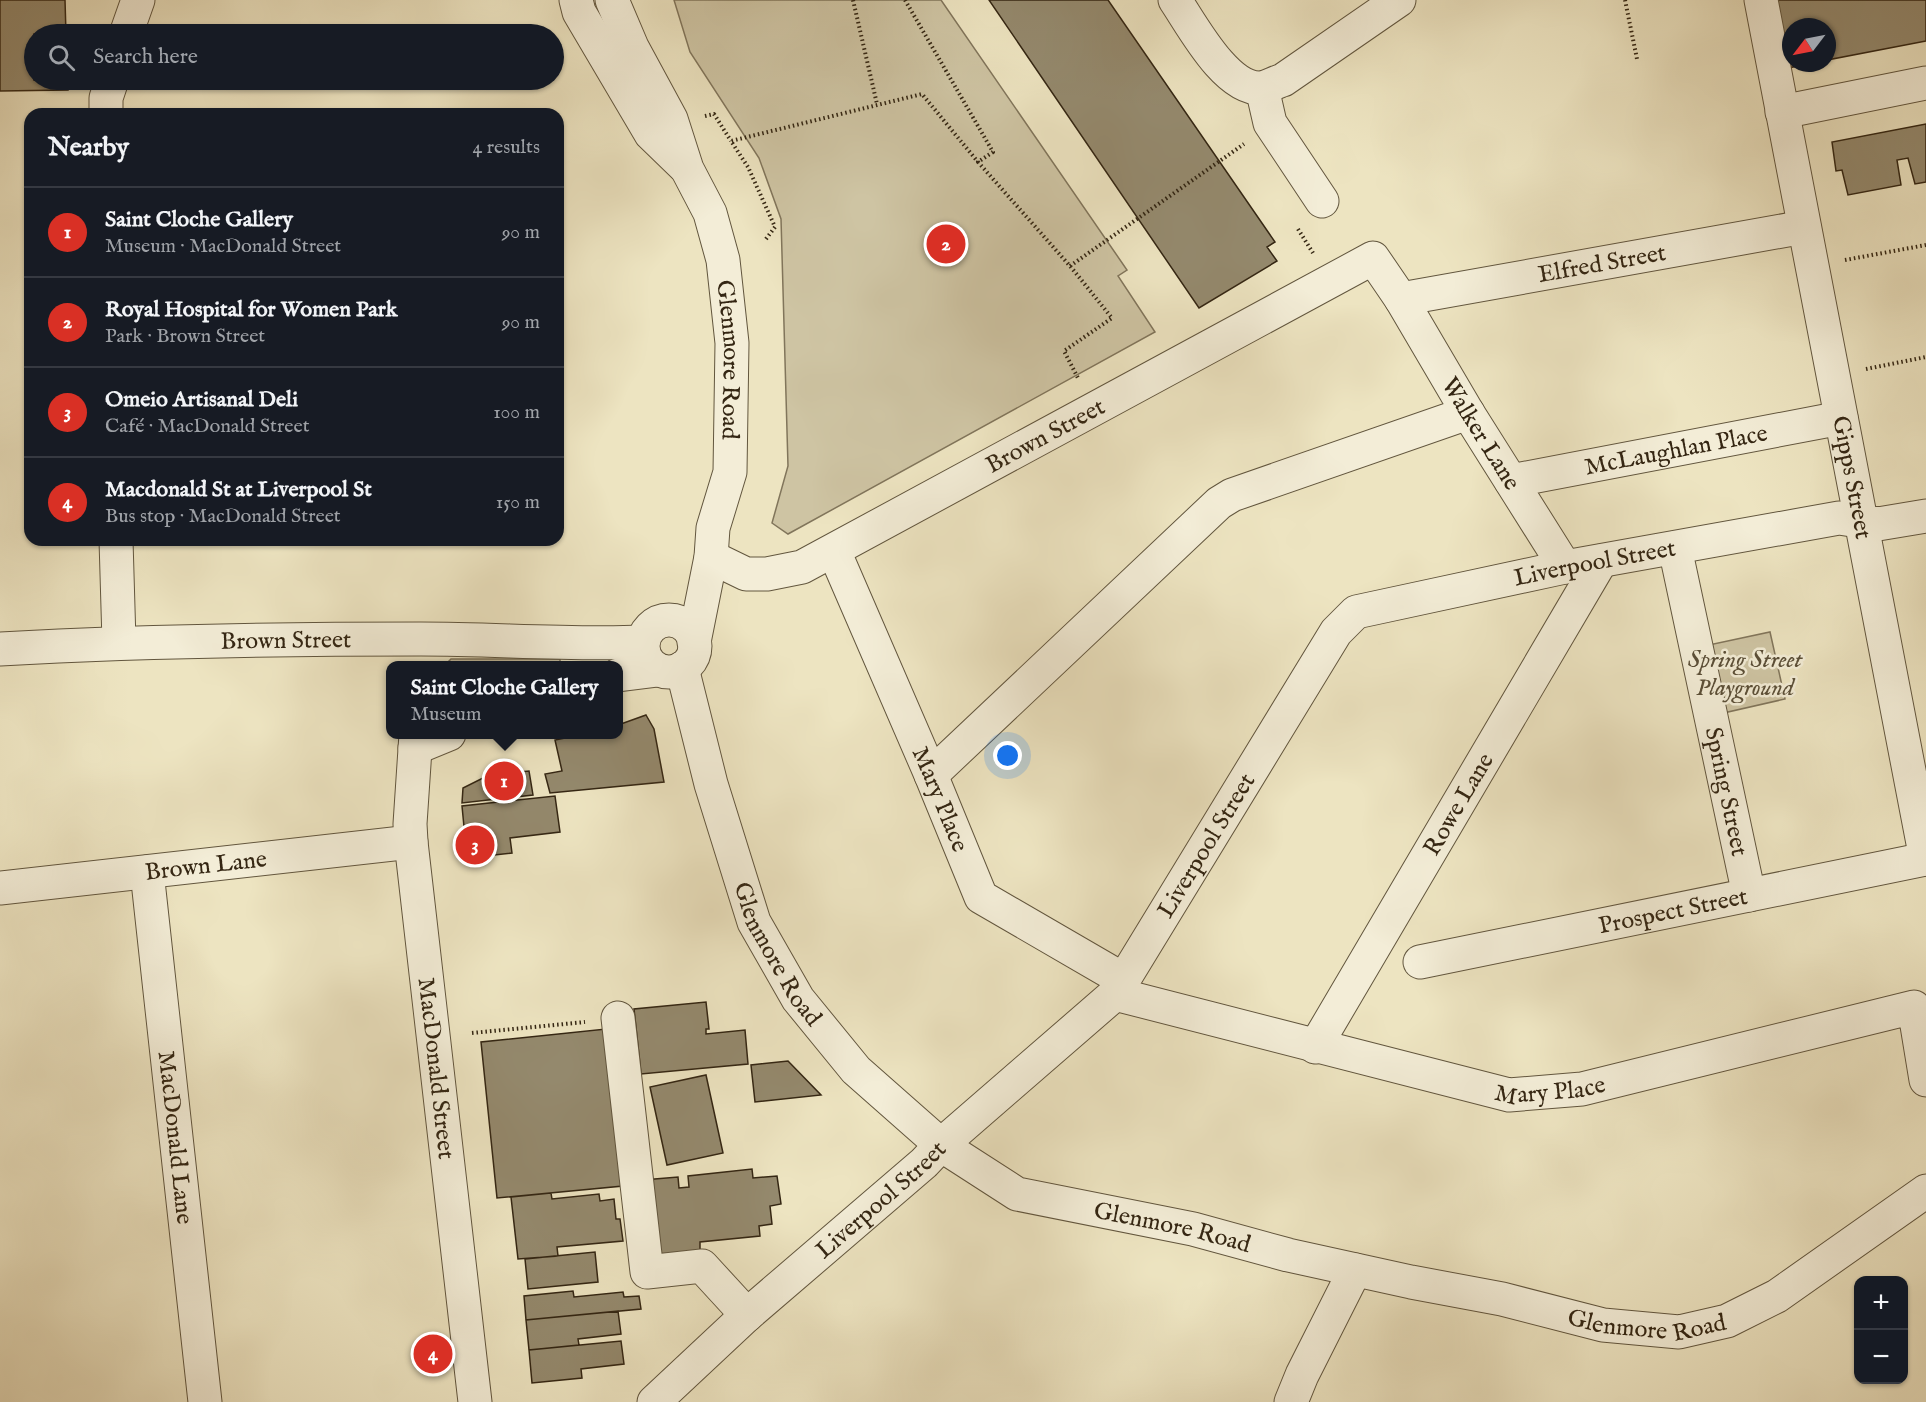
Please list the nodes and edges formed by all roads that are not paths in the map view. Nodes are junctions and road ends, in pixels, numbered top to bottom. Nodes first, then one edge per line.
1 (138, 0) edge
2 (576, 0) edge
3 (612, 0) edge
4 (1175, 0) edge
5 (1399, 0) edge
6 (1761, 0) edge
7 (130, 24) edge
8 (1926, 83) edge
9 (1262, 88) junction
10 (109, 90) edge
11 (1781, 104) junction
12 (106, 108) edge
13 (687, 169) junction
14 (1322, 201) dead end
15 (1804, 227) junction
16 (1373, 258) joint
17 (1401, 299) junction
18 (1468, 413) junction
19 (1841, 418) junction
20 (1511, 481) junction
21 (1926, 516) edge
22 (1861, 520) junction
23 (116, 546) edge
24 (1675, 548) junction
25 (834, 550) junction
26 (711, 557) junction
27 (1601, 561) junction
28 (1565, 567) junction
29 (119, 642) junction
30 (0, 649) edge
31 (422, 652) edge
32 (670, 655) junction
33 (623, 673) edge
34 (415, 741) edge
35 (931, 774) junction
36 (411, 842) junction
37 (1926, 859) edge
38 (147, 872) junction
39 (0, 888) edge
40 (1749, 895) junction
41 (1419, 962) dead end
42 (1119, 987) junction
43 (618, 1018) road end
44 (1315, 1047) junction
45 (1926, 1080) edge
46 (941, 1145) junction
47 (1926, 1191) edge
48 (1355, 1270) junction
49 (747, 1316) junction
50 (205, 1402) edge
51 (475, 1402) edge
52 (654, 1402) edge
53 (1291, 1402) edge

1 - 7 street
2 - 13 street, Glenmore Road
3 - 13 street, Glenmore Road
4 - 9 street
5 - 9 street
6 - 11 street, Gipps Street
8 - 11 street
9 - 14 street
10 - 12 street
11 - 15 street, Gipps Street
13 - 26 street, Glenmore Road
15 - 17 street, Elfred Street
15 - 19 street, Gipps Street
16 - 17 street, Walker Lane
16 - 25 street, Brown Street
17 - 18 street, Walker Lane
18 - 20 street, Walker Lane
18 - 35 street
19 - 20 street, McLaughlan Place
19 - 22 street, Gipps Street
20 - 28 street, Walker Lane
21 - 22 street, Liverpool Street
22 - 24 street, Liverpool Street
22 - 37 street, Gipps Street
23 - 29 street
24 - 27 street, Liverpool Street
24 - 40 street, Spring Street
25 - 26 street, Brown Street
25 - 35 street, Mary Place
26 - 32 street, Glenmore Road
26 - 32 street, Glenmore Road
27 - 28 street, Liverpool Street
27 - 44 street, Rowe Lane
28 - 42 street, Liverpool Street
29 - 30 street, Brown Street
29 - 31 street, Brown Street
31 - 32 street, Brown Street
32 - 33 street
32 - 46 street, Glenmore Road
34 - 36 street, MacDonald Street
35 - 42 street, Mary Place
36 - 38 street, Brown Lane
36 - 51 street, MacDonald Street
37 - 40 street, Prospect Street
38 - 39 street, Brown Lane
38 - 50 street, MacDonald Lane
40 - 41 street, Prospect Street
42 - 44 street, Mary Place
42 - 46 street, Liverpool Street
43 - 49 street
44 - 45 street, Mary Place
46 - 48 street, Glenmore Road
46 - 49 street, Liverpool Street
47 - 48 street, Glenmore Road
48 - 53 street
49 - 52 street, Liverpool Street

